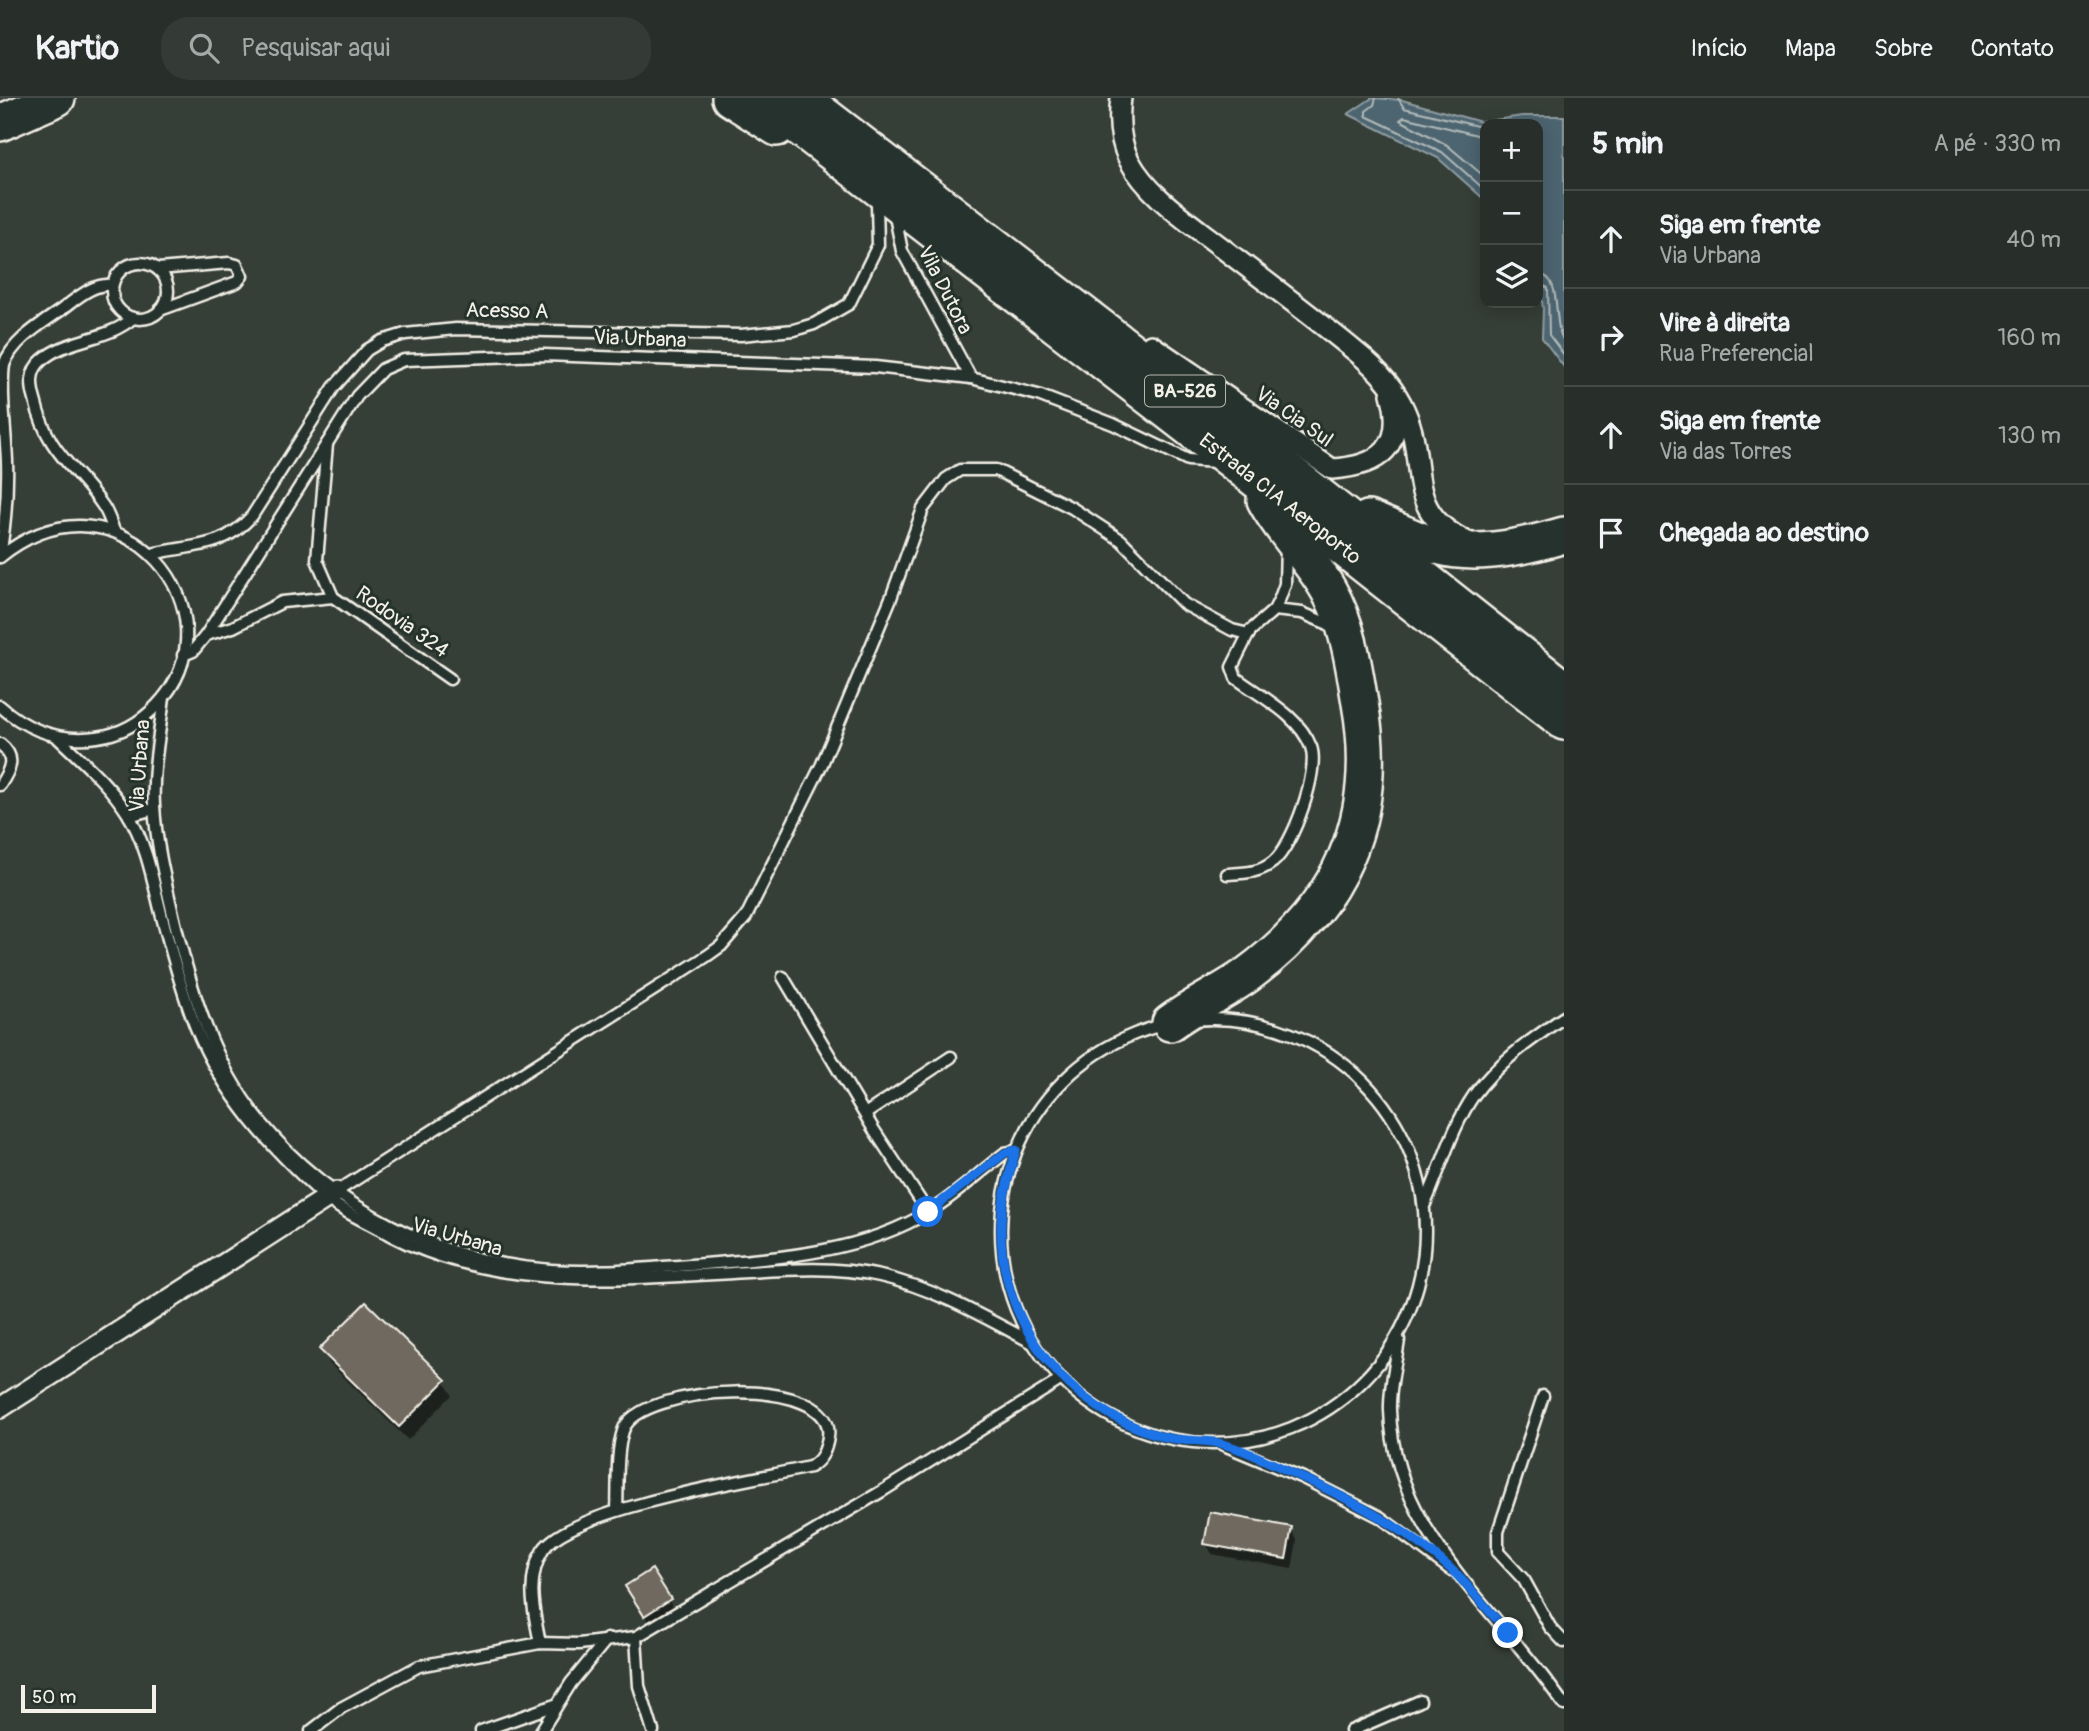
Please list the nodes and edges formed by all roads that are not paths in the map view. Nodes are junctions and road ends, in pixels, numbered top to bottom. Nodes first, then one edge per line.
1 (57, 98) edge
2 (730, 98) edge
3 (761, 98) edge
4 (802, 98) edge
5 (826, 98) edge
6 (1121, 98) edge
7 (0, 123) edge
8 (886, 210) junction
9 (940, 235) junction
10 (158, 269) junction
11 (1032, 274) junction
12 (112, 285) junction
13 (160, 310) junction
14 (1083, 313) junction
15 (133, 318) junction
16 (971, 378) junction
17 (1386, 380) junction
18 (327, 440) junction
19 (1243, 469) junction
20 (1334, 507) junction
21 (114, 531) junction
22 (1286, 533) junction
23 (1564, 535) edge
24 (1483, 550) junction
25 (152, 554) junction
26 (0, 557) edge
27 (332, 597) junction
28 (1274, 610) junction
29 (1346, 633) junction
30 (1249, 634) junction
31 (206, 635) junction
32 (183, 654) junction
33 (450, 679) dead end
34 (1564, 689) edge
35 (164, 697) junction
36 (0, 706) edge
37 (1564, 722) edge
38 (58, 738) junction
39 (0, 744) edge
40 (0, 785) edge
41 (154, 809) junction
42 (129, 816) junction
43 (1227, 874) dead end
44 (783, 977) dead end
45 (1564, 1017) edge
46 (1170, 1023) junction
47 (951, 1057) dead end
48 (865, 1114) junction
49 (1016, 1150) junction
50 (332, 1196) junction
51 (1425, 1205) junction
52 (928, 1212) junction
53 (1400, 1336) junction
54 (1033, 1343) junction
55 (1062, 1379) junction
56 (1543, 1396) dead end
57 (0, 1408) edge
58 (1219, 1443) junction
59 (617, 1511) junction
60 (1454, 1572) junction
61 (636, 1637) junction
62 (608, 1639) junction
63 (1564, 1642) edge
64 (540, 1643) junction
65 (1420, 1701) dead end
66 (555, 1705) junction
67 (1564, 1705) edge
68 (311, 1731) edge
69 (481, 1731) edge
70 (541, 1731) edge
71 (653, 1731) edge
72 (1351, 1731) edge

1 - 7 highway
2 - 8 highway
3 - 9 highway, Estrada CIA Aeroporto / BA-526
4 - 11 highway, Estrada CIA Aeroporto / BA-526
5 - 11 highway
6 - 17 street
8 - 9 highway
8 - 16 lane, Vila Dutora
8 - 25 lane, Acesso A
9 - 19 highway, Estrada CIA Aeroporto / BA-526
10 - 12 lane
10 - 13 lane
10 - 13 lane
11 - 14 highway, Estrada CIA Aeroporto / BA-526
12 - 15 lane
12 - 26 lane
13 - 15 lane
14 - 17 street, Via Cia Sul
14 - 20 highway, Estrada CIA Aeroporto / BA-526
15 - 21 lane
16 - 18 lane, Via Urbana
16 - 19 lane, Via Urbana
17 - 24 street
18 - 27 lane
18 - 31 lane, Via Urbana
19 - 22 highway
19 - 37 highway, Estrada CIA Aeroporto / BA-526
20 - 24 highway
20 - 34 highway, Estrada CIA Aeroporto / BA-526
21 - 25 lane
21 - 26 lane
22 - 28 lane
22 - 29 highway
23 - 24 highway
25 - 32 lane
27 - 31 lane
27 - 33 lane, Rodovia 324
28 - 29 lane
28 - 30 lane
29 - 46 highway
30 - 43 lane
30 - 50 lane
31 - 32 lane, Via Urbana
32 - 35 lane
35 - 38 lane
35 - 41 lane, Via Urbana
36 - 38 lane
38 - 42 lane, Via Urbana
39 - 40 lane
41 - 42 lane
41 - 50 lane, Via Urbana
42 - 50 lane, Via Urbana
44 - 48 lane
45 - 51 lane
46 - 49 lane
46 - 51 lane
47 - 48 lane
48 - 52 lane
49 - 52 lane, Via Urbana
49 - 54 lane
50 - 52 lane, Via Urbana
50 - 54 lane, Via Urbana
50 - 57 street
51 - 53 lane
53 - 58 lane
53 - 60 lane
54 - 55 lane
55 - 58 lane
55 - 61 lane
56 - 63 lane
58 - 60 lane
59 - 59 lane
59 - 64 lane
60 - 67 lane
61 - 62 lane
61 - 71 lane
62 - 64 lane
62 - 66 lane
64 - 68 lane
65 - 72 lane
66 - 69 lane
66 - 70 lane

